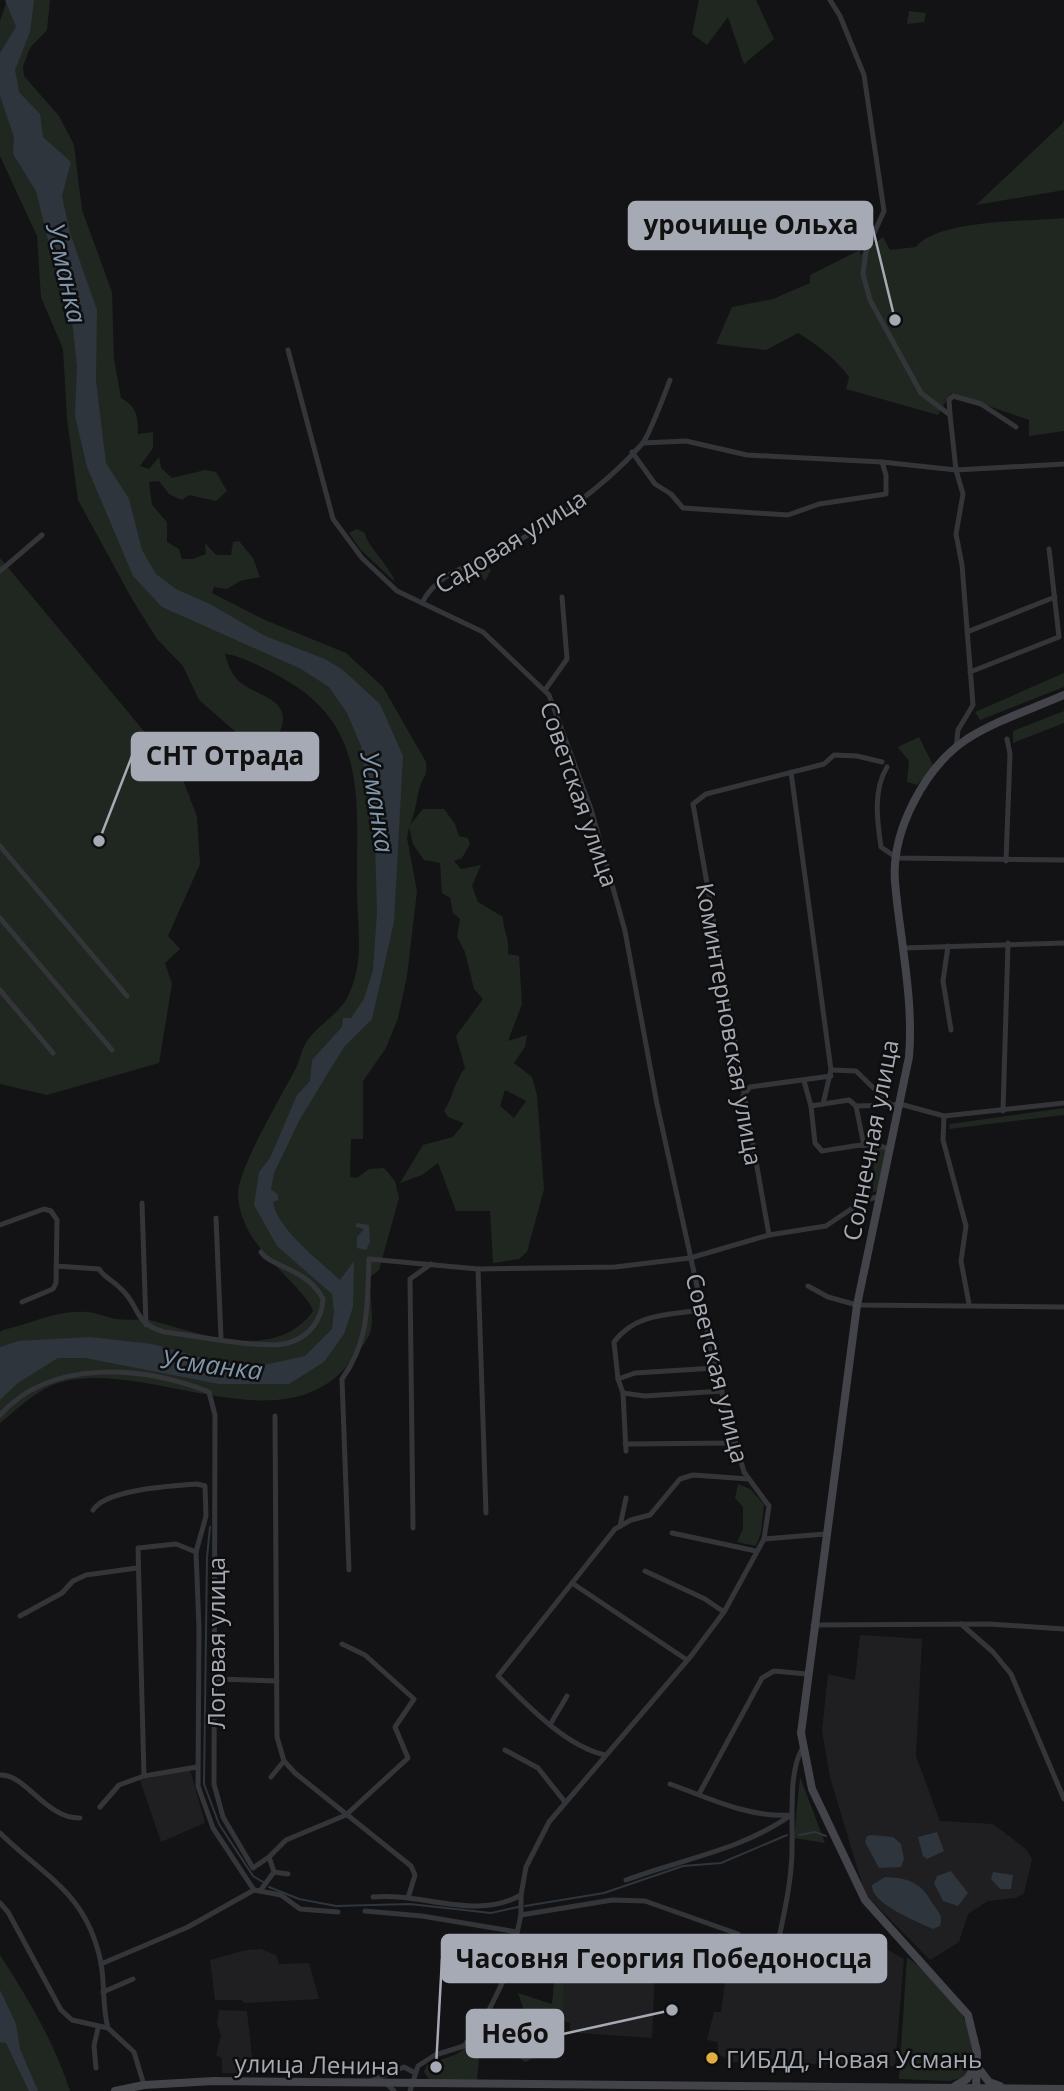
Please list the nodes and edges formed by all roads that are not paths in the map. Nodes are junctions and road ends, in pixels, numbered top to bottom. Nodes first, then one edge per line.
1 (830, 0) edge
2 (288, 351) dead end
3 (670, 380) dead end
4 (950, 415) junction
5 (1016, 427) dead end
6 (643, 443) junction
7 (632, 452) junction
8 (882, 462) junction
9 (1064, 464) edge
10 (956, 470) junction
11 (42, 535) dead end
12 (1049, 550) dead end
13 (0, 571) edge
14 (562, 597) dead end
15 (1055, 597) junction
16 (422, 603) junction
17 (967, 632) junction
18 (970, 672) junction
19 (545, 690) junction
20 (1064, 695) edge
21 (1007, 739) dead end
22 (956, 748) junction
23 (792, 772) junction
24 (0, 846) edge
25 (897, 858) junction
26 (1064, 860) edge
27 (1006, 861) junction
28 (0, 918) edge
29 (1008, 943) junction
30 (1064, 943) edge
31 (948, 946) junction
32 (902, 948) junction
33 (0, 990) edge
34 (127, 996) dead end
35 (951, 1030) dead end
36 (112, 1050) dead end
37 (54, 1053) dead end
38 (831, 1073) junction
39 (804, 1081) junction
40 (743, 1096) junction
41 (1064, 1102) edge
42 (824, 1104) junction
43 (896, 1105) junction
44 (811, 1106) junction
45 (856, 1106) junction
46 (1003, 1111) junction
47 (944, 1116) junction
48 (864, 1146) junction
49 (890, 1150) junction
50 (880, 1196) junction
51 (142, 1203) dead end
52 (216, 1219) dead end
53 (0, 1225) edge
54 (769, 1235) junction
55 (261, 1252) dead end
56 (690, 1258) junction
57 (431, 1264) junction
58 (56, 1266) junction
59 (478, 1269) junction
60 (808, 1286) dead end
61 (22, 1302) dead end
62 (969, 1304) junction
63 (857, 1305) junction
64 (1064, 1307) edge
65 (702, 1310) junction
66 (146, 1325) junction
67 (221, 1338) junction
68 (715, 1368) junction
69 (618, 1380) junction
70 (722, 1391) junction
71 (623, 1393) junction
72 (0, 1415) edge
73 (275, 1416) dead end
74 (736, 1443) junction
75 (625, 1444) junction
76 (626, 1451) dead end
77 (749, 1479) junction
78 (626, 1498) dead end
79 (93, 1510) dead end
80 (622, 1512) junction
81 (486, 1513) dead end
82 (631, 1520) junction
83 (620, 1527) junction
84 (413, 1528) dead end
85 (672, 1533) dead end
86 (825, 1534) junction
87 (764, 1539) junction
88 (756, 1551) junction
89 (196, 1552) junction
90 (137, 1568) junction
91 (349, 1570) dead end
92 (645, 1571) dead end
93 (572, 1584) junction
94 (724, 1612) junction
95 (20, 1616) dead end
96 (961, 1624) junction
97 (813, 1625) junction
98 (1064, 1629) edge
99 (342, 1644) dead end
100 (687, 1660) junction
101 (807, 1674) junction
102 (217, 1679) junction
103 (277, 1681) junction
104 (567, 1696) dead end
105 (551, 1723) junction
106 (802, 1749) junction
107 (505, 1750) dead end
108 (590, 1754) junction
109 (605, 1755) junction
110 (284, 1761) junction
111 (596, 1765) junction
112 (197, 1767) junction
113 (0, 1775) edge
114 (144, 1776) junction
115 (271, 1777) dead end
116 (670, 1784) dead end
117 (699, 1794) junction
118 (1064, 1799) edge
119 (565, 1802) junction
120 (100, 1807) dead end
121 (346, 1815) junction
122 (791, 1815) junction
123 (80, 1818) dead end
124 (0, 1833) edge
125 (269, 1857) junction
126 (274, 1872) junction
127 (288, 1874) dead end
128 (626, 1880) dead end
129 (257, 1890) junction
130 (521, 1895) junction
131 (373, 1897) dead end
132 (408, 1898) junction
133 (0, 1903) edge
134 (365, 1911) dead end
135 (338, 1912) dead end
136 (522, 1915) junction
137 (517, 1932) junction
138 (738, 1934) dead end
139 (777, 1948) dead end
140 (101, 1964) junction
141 (133, 1979) dead end
142 (103, 1992) junction
143 (488, 2012) junction
144 (512, 2022) junction
145 (98, 2028) junction
146 (108, 2028) junction
147 (977, 2061) junction
148 (96, 2068) dead end
149 (415, 2073) junction
150 (365, 2084) junction
151 (145, 2085) junction
152 (391, 2088) edge
153 (412, 2088) edge
154 (944, 2088) junction
155 (484, 2089) edge
156 (612, 2089) edge
157 (726, 2089) edge
158 (976, 2089) junction
159 (1010, 2089) junction
160 (1064, 2089) edge
161 (910, 2090) edge
162 (115, 2091) edge

1 - 4 street
2 - 16 street, Советская улица
3 - 6 street, Садовая улица
4 - 5 street
4 - 10 street
6 - 7 street, Садовая улица
6 - 8 street
7 - 8 street
7 - 16 street, Садовая улица
8 - 10 street
9 - 10 street
10 - 17 street
11 - 13 street
12 - 15 street
14 - 19 street
15 - 17 street
15 - 18 street
16 - 19 street, Советская улица
17 - 18 street
18 - 22 street
19 - 56 street, Советская улица
20 - 22 street, Солнечная улица
21 - 27 street
22 - 25 street, Солнечная улица
23 - 25 street
23 - 38 street
23 - 40 street, Коминтерновская улица
24 - 34 street
25 - 27 street
25 - 32 street, Солнечная улица
26 - 27 street
28 - 36 street
29 - 30 street
29 - 31 street
29 - 46 street
31 - 32 street
31 - 35 street
32 - 43 street, Солнечная улица
33 - 37 street
38 - 39 street
38 - 42 street
38 - 43 street
39 - 40 street
39 - 44 street
40 - 54 street, Коминтерновская улица
41 - 46 street
42 - 44 street
42 - 45 street
43 - 45 street
43 - 47 street
43 - 49 street, Солнечная улица
44 - 48 street
45 - 48 street
46 - 47 street
47 - 62 street
48 - 49 street
49 - 50 street, Солнечная улица
50 - 54 street
50 - 63 street, Солнечная улица
51 - 66 street
52 - 67 street
53 - 58 street
54 - 56 street
55 - 67 street
56 - 59 street, Советская улица
56 - 65 street, Советская улица
57 - 59 street, Советская улица
57 - 84 street
57 - 91 street, Советская улица
58 - 61 street
58 - 66 street
59 - 81 street
60 - 63 street
62 - 63 street
62 - 64 street
63 - 86 street, Солнечная улица
65 - 68 street, Советская улица
65 - 69 street
66 - 67 street
68 - 69 street
68 - 70 street, Советская улица
69 - 71 street
70 - 71 street
70 - 74 street, Советская улица
71 - 75 street
72 - 102 street, Логовая улица
73 - 103 street
74 - 75 street
74 - 77 street, Советская улица
75 - 76 street
77 - 82 street
77 - 87 street, Советская улица
78 - 80 street
79 - 89 street
80 - 82 street
80 - 83 street
82 - 83 street
83 - 93 street
85 - 88 street
86 - 87 street
86 - 97 street, Солнечная улица
87 - 88 street, Советская улица
88 - 94 street, Советская улица
89 - 90 street
89 - 112 street
90 - 95 street
90 - 114 street
92 - 94 street
93 - 100 street
93 - 105 street
94 - 100 street, Советская улица
96 - 97 street
96 - 98 street
96 - 118 street
97 - 101 street, Солнечная улица
99 - 121 street
100 - 109 street, Советская улица
101 - 106 street, Солнечная улица
101 - 117 street
102 - 103 street
102 - 125 street, Логовая улица
103 - 110 street
104 - 105 street
105 - 108 street
106 - 122 street, Солнечная улица
106 - 147 street, Солнечная улица
107 - 119 street
108 - 109 street
108 - 111 street
109 - 111 street, Советская улица
110 - 115 street
110 - 121 street
111 - 119 street, Советская улица
112 - 114 street
112 - 129 street
113 - 123 street
114 - 120 street
116 - 117 street
117 - 122 street
119 - 130 street, Советская улица
121 - 125 street
121 - 132 street
122 - 128 street
122 - 139 street, Солнечная улица
124 - 140 street
125 - 126 street
126 - 127 street
126 - 129 street
129 - 135 street
129 - 140 street
130 - 132 street
130 - 136 street, Советская улица
131 - 132 street
133 - 145 street
134 - 137 street
136 - 137 street, Советская улица
136 - 138 street
137 - 143 street, Советская улица
140 - 142 street
141 - 142 street
142 - 146 street
143 - 144 street
143 - 149 street, Советская улица
144 - 144 street
145 - 146 street
145 - 148 street
146 - 151 street
147 - 154 street
147 - 158 street, Солнечная улица
147 - 159 street
149 - 150 street
149 - 153 street
150 - 151 street, улица Ленина
150 - 152 street, улица Ленина
151 - 162 street, улица Ленина
152 - 153 street, улица Ленина
153 - 155 street, улица Ленина
154 - 158 street, улица Ленина
154 - 161 street, улица Ленина
155 - 156 street, улица Ленина
156 - 157 street, улица Ленина
157 - 161 street, улица Ленина
158 - 159 street, улица Ленина
159 - 160 street, улица Ленина

